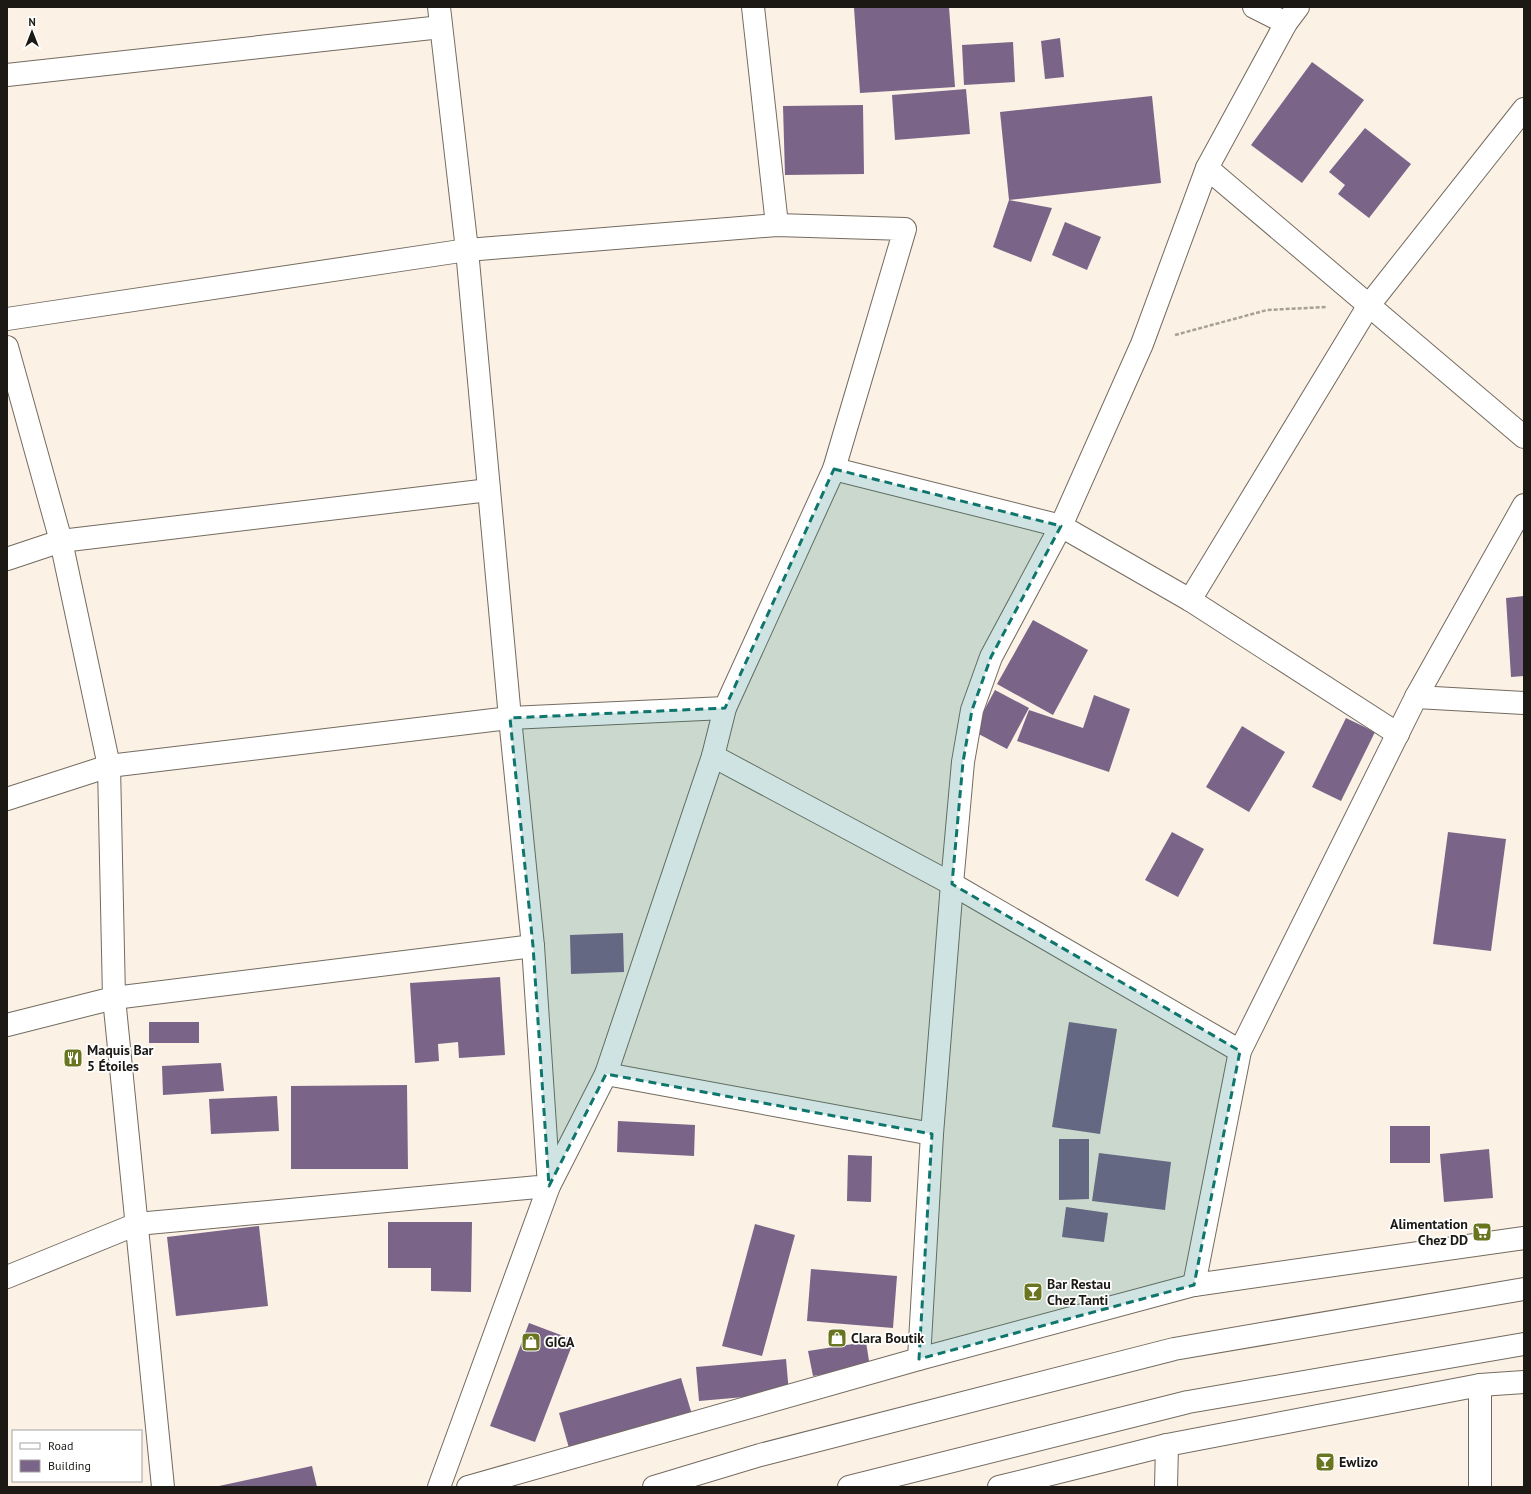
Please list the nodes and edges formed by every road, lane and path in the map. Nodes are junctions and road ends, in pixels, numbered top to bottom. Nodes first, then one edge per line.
1 (753, 7) edge
2 (1254, 7) edge
3 (1292, 15) edge
4 (440, 17) edge
5 (7, 75) edge
6 (1524, 109) edge
7 (1207, 168) junction
8 (776, 225) junction
9 (467, 250) junction
10 (1369, 306) junction
11 (7, 319) edge
12 (1142, 344) junction
13 (7, 347) edge
14 (1524, 437) edge
15 (834, 469) junction
16 (489, 490) junction
17 (1524, 505) edge
18 (1061, 526) junction
19 (61, 541) junction
20 (7, 559) edge
21 (1190, 600) junction
22 (1416, 696) junction
23 (1524, 703) edge
24 (725, 708) junction
25 (510, 718) junction
26 (1398, 734) junction
27 (713, 756) junction
28 (109, 766) junction
29 (7, 799) edge
30 (952, 884) junction
31 (533, 946) junction
32 (114, 998) junction
33 (7, 1025) edge
34 (1240, 1051) junction
35 (606, 1074) junction
36 (932, 1134) junction
37 (549, 1186) junction
38 (137, 1224) junction
39 (1524, 1238) edge
40 (7, 1277) edge
41 (1194, 1286) junction
42 (1524, 1289) edge
43 (1524, 1344) edge
44 (919, 1359) junction
45 (1524, 1382) edge
46 (1480, 1386) junction
47 (1167, 1445) junction
48 (162, 1487) edge
49 (439, 1487) edge
50 (468, 1487) edge
51 (654, 1487) edge
52 (849, 1487) edge
53 (999, 1487) edge
54 (1166, 1487) edge
55 (1480, 1487) edge

1 - 8 main road
2 - 3 main road
3 - 7 main road
4 - 5 main road
4 - 9 main road
6 - 10 main road
7 - 10 main road
7 - 12 main road
8 - 9 main road
8 - 15 main road
9 - 11 main road
9 - 16 main road
10 - 12 path
10 - 14 main road
10 - 21 main road
12 - 18 main road
13 - 19 main road
15 - 18 main road
15 - 24 main road
16 - 19 main road
16 - 25 main road
17 - 22 main road
18 - 21 main road
18 - 30 main road
19 - 20 main road
19 - 28 main road
21 - 26 main road
22 - 23 main road
22 - 26 main road
24 - 25 main road
24 - 27 main road
25 - 28 main road
25 - 31 main road
26 - 34 main road
27 - 30 main road
27 - 35 main road
28 - 29 main road
28 - 32 main road
30 - 34 main road
30 - 36 main road
31 - 32 main road
31 - 37 main road
32 - 33 main road
32 - 38 main road
34 - 41 main road
35 - 36 main road
35 - 37 main road
36 - 44 main road
37 - 38 main road
37 - 49 main road
38 - 40 main road
38 - 48 main road
39 - 41 main road
41 - 44 main road
42 - 51 main road
43 - 52 main road
44 - 50 main road
45 - 46 main road
46 - 47 main road
46 - 55 main road
47 - 53 main road
47 - 54 main road

